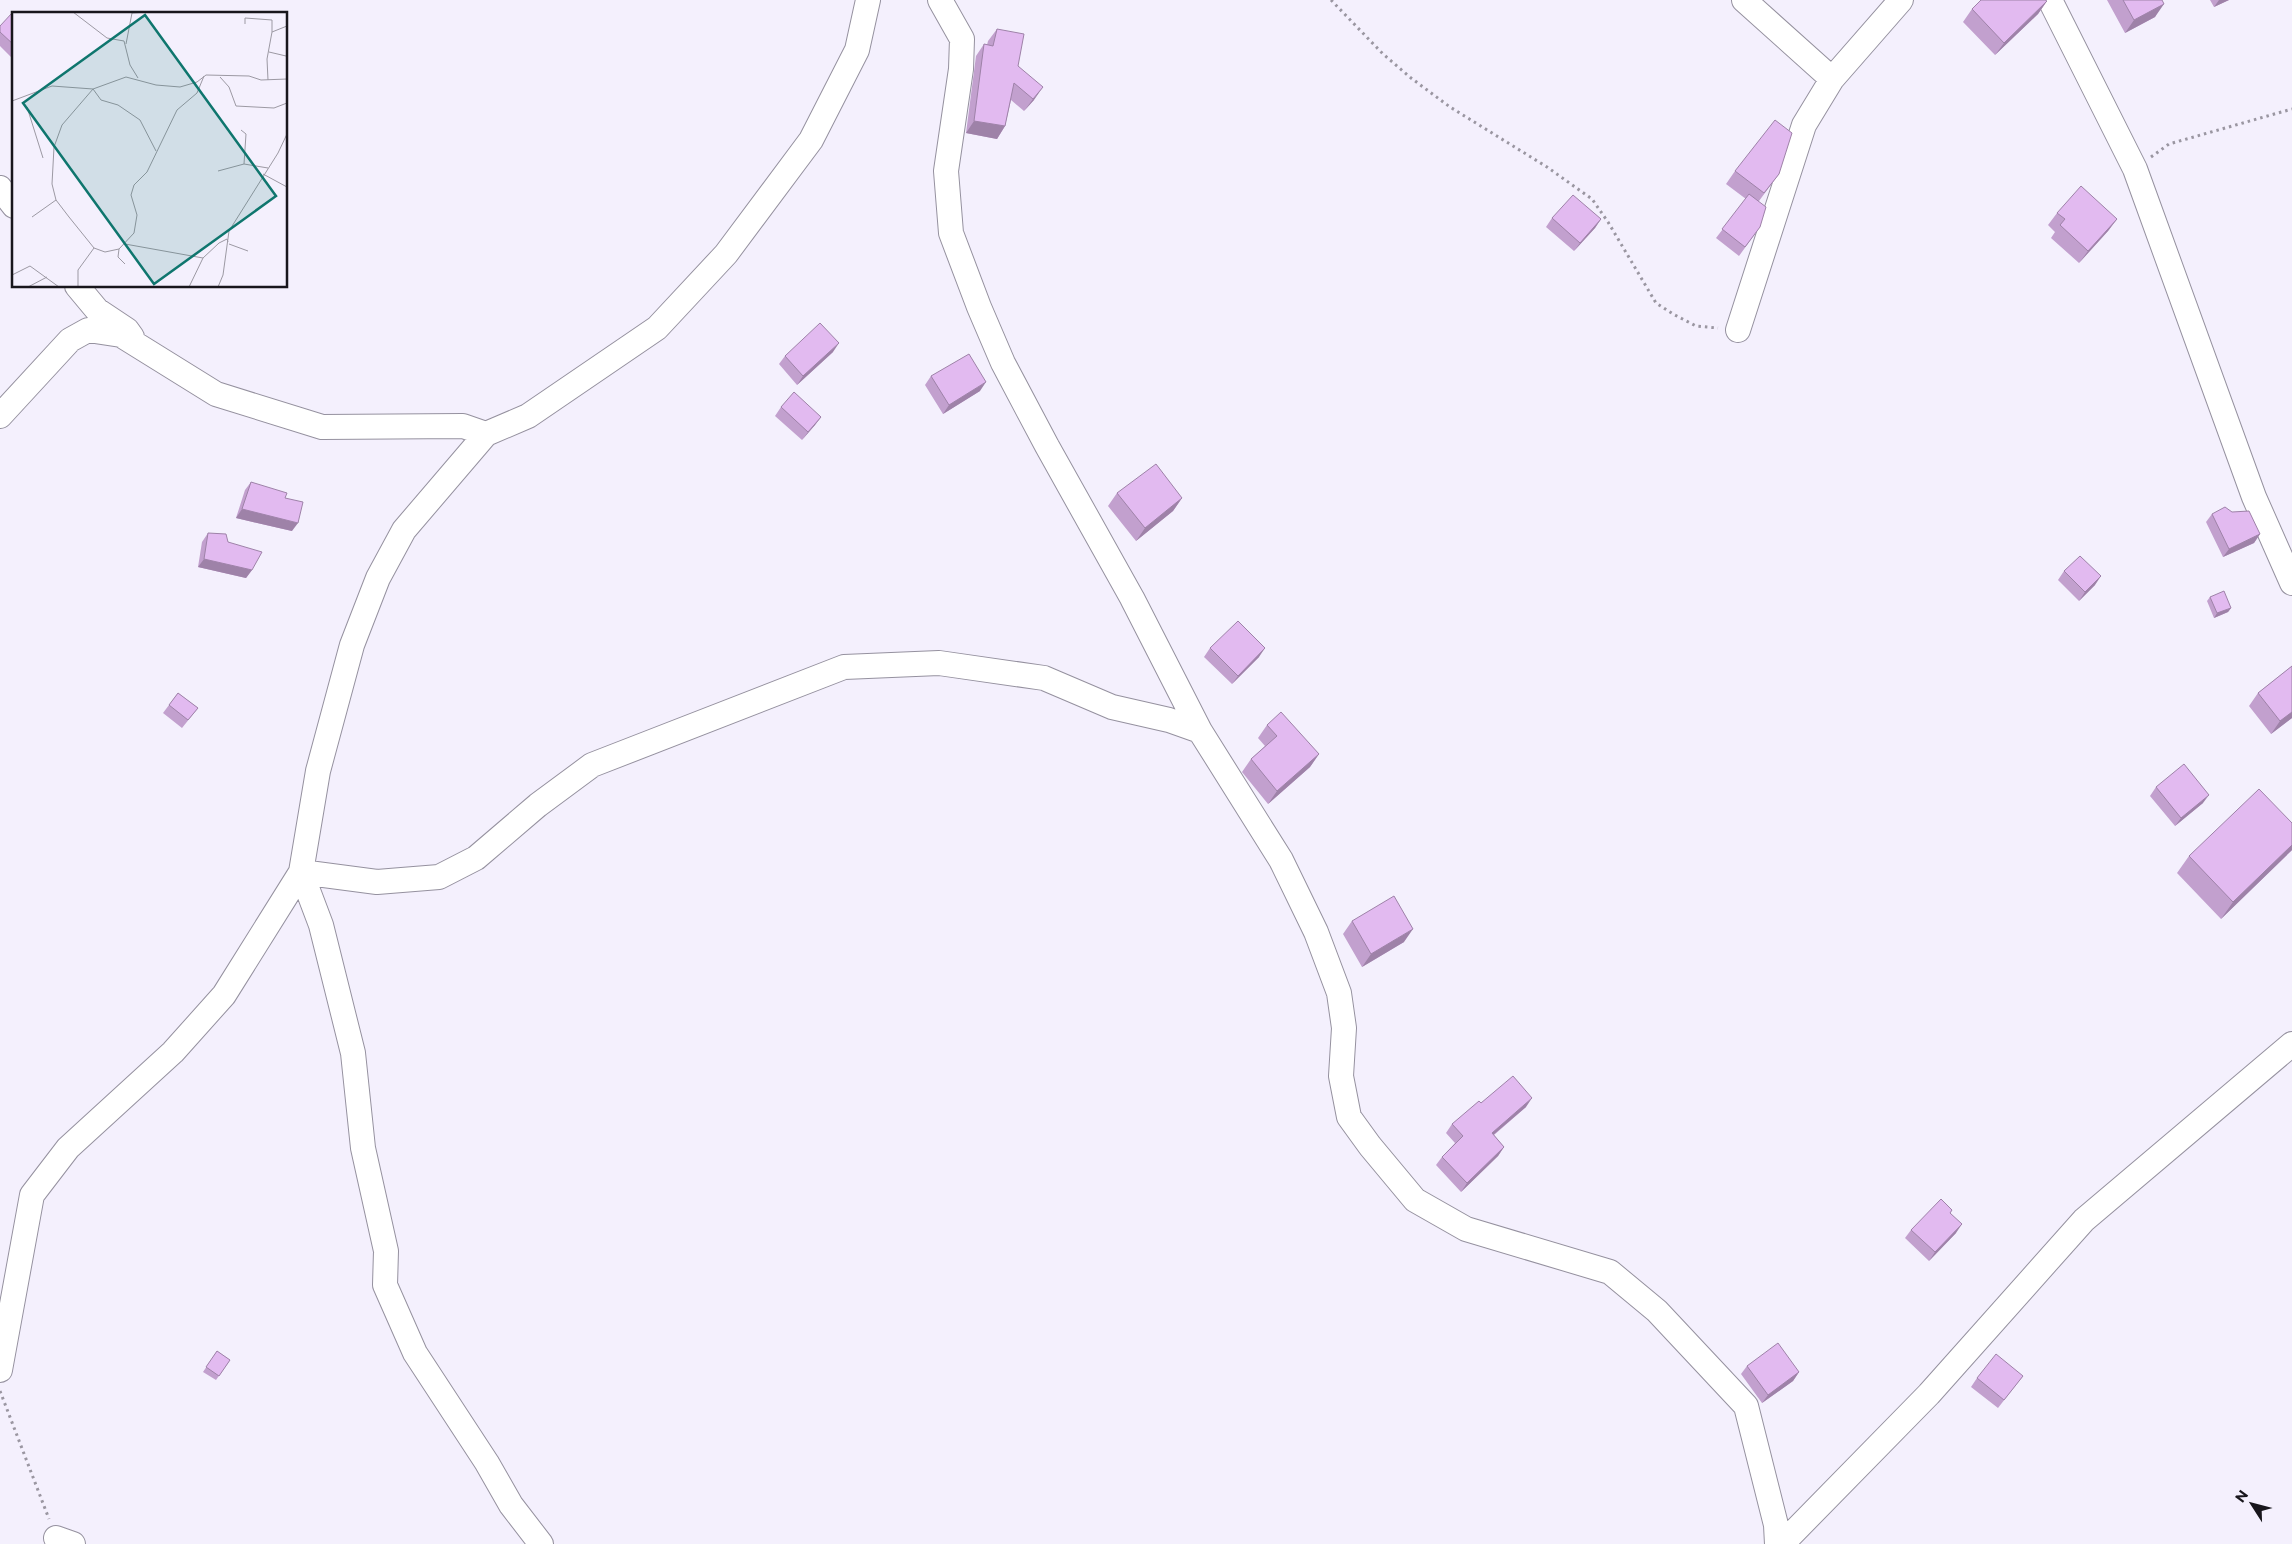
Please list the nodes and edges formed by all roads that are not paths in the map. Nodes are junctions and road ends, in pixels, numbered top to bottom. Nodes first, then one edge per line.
1 (868, 0) edge
2 (940, 0) edge
3 (1744, 0) edge
4 (1901, 0) edge
5 (2050, 0) edge
6 (1832, 79) junction
7 (0, 188) edge
8 (12, 203) edge
9 (79, 288) edge
10 (1738, 330) road end
11 (142, 349) junction
12 (0, 416) edge
13 (486, 434) junction
14 (2292, 584) edge
15 (1200, 731) junction
16 (301, 872) junction
17 (2292, 1044) edge
18 (0, 1370) edge
19 (541, 1544) edge
20 (1777, 1544) edge
21 (1782, 1544) edge

1 - 13 street
2 - 15 street
3 - 6 street
4 - 6 street
5 - 14 street
6 - 10 street
7 - 8 street
9 - 11 street
11 - 12 street
11 - 13 street
13 - 16 street
15 - 16 street
15 - 20 street
16 - 18 street
16 - 19 street
17 - 21 street

